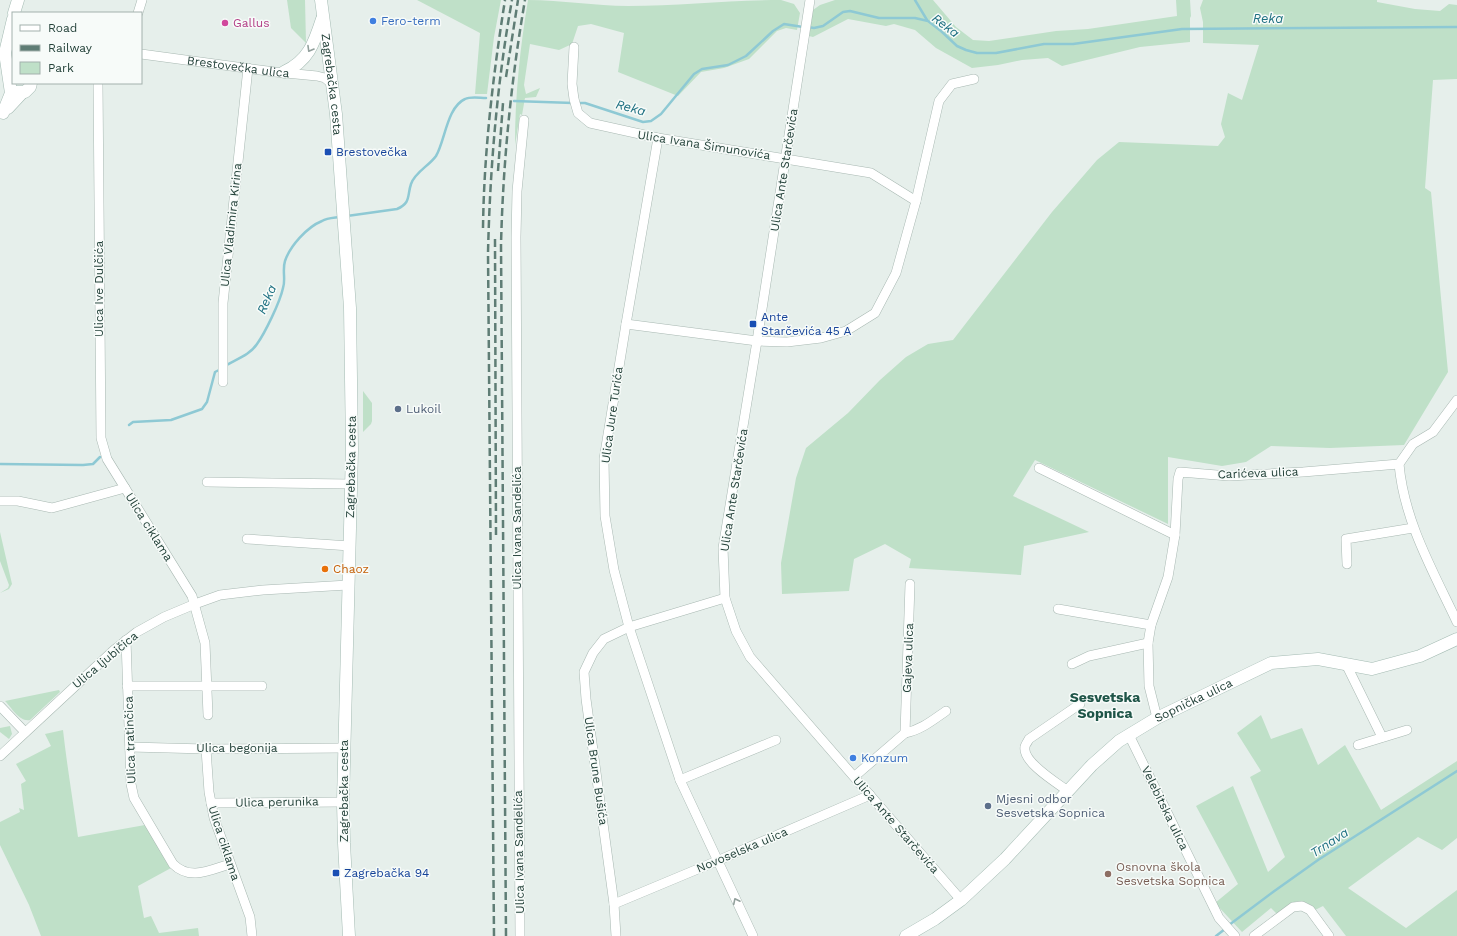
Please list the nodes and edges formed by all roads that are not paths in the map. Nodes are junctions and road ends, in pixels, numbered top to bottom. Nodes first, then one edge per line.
1 (18, 0) edge
2 (142, 0) edge
3 (810, 0) edge
4 (321, 1) edge
5 (14, 12) edge
6 (138, 12) edge
7 (323, 16) junction
8 (12, 22) edge
9 (574, 47) dead end
10 (142, 54) edge
11 (2, 57) edge
12 (12, 65) edge
13 (248, 68) junction
14 (284, 72) junction
15 (974, 79) dead end
16 (11, 81) edge
17 (12, 84) edge
18 (98, 84) edge
19 (332, 84) junction
20 (30, 87) edge
21 (1, 115) edge
22 (524, 120) dead end
23 (658, 138) junction
24 (786, 158) junction
25 (916, 201) junction
26 (626, 324) junction
27 (757, 341) junction
28 (224, 378) dead end
29 (1457, 400) edge
30 (1399, 464) junction
31 (1039, 468) dead end
32 (207, 482) dead end
33 (351, 484) junction
34 (125, 488) junction
35 (0, 501) edge
36 (1413, 528) junction
37 (1175, 535) junction
38 (247, 539) dead end
39 (350, 546) junction
40 (1347, 564) dead end
41 (910, 584) dead end
42 (348, 585) junction
43 (725, 598) junction
44 (195, 604) junction
45 (1058, 609) dead end
46 (1457, 622) edge
47 (1151, 625) junction
48 (630, 627) junction
49 (1457, 639) edge
50 (126, 640) junction
51 (1148, 643) junction
52 (1072, 664) dead end
53 (1346, 664) junction
54 (127, 686) junction
55 (208, 686) junction
56 (262, 686) dead end
57 (1080, 704) dead end
58 (0, 706) edge
59 (946, 710) dead end
60 (208, 714) dead end
61 (1157, 718) junction
62 (1408, 730) dead end
63 (25, 732) junction
64 (906, 733) junction
65 (1129, 735) junction
66 (1382, 737) junction
67 (776, 740) dead end
68 (1358, 745) dead end
69 (130, 747) junction
70 (344, 748) junction
71 (206, 749) junction
72 (0, 756) edge
73 (855, 776) junction
74 (680, 780) junction
75 (1068, 791) junction
76 (870, 795) junction
77 (343, 802) junction
78 (211, 803) junction
79 (717, 861) junction
80 (230, 864) junction
81 (961, 900) junction
82 (614, 904) junction
83 (1233, 934) edge
84 (252, 936) edge
85 (349, 936) edge
86 (520, 936) edge
87 (616, 936) edge
88 (753, 936) edge
89 (906, 936) edge
90 (1254, 936) edge
91 (1329, 936) edge

1 - 5 main road
2 - 6 street
3 - 24 street, Ulica Ante Starčevića
4 - 7 main road, Zagrebačka cesta
7 -> 14 main road
7 - 19 main road, Zagrebačka cesta
8 - 11 main road
9 - 23 street, Ulica Ivana Šimunovića
10 - 13 street, Brestovečka ulica
11 - 12 main road
11 - 16 main road
13 - 14 street, Brestovečka ulica
13 - 28 street, Ulica Vladimira Kirina
14 - 19 street, Brestovečka ulica
15 - 25 street
16 - 21 main road
17 - 20 main road
18 - 34 street, Ulica Ive Dulčića
19 - 33 main road, Zagrebačka cesta
20 - 21 main road
22 - 86 street, Ulica Ivana Sandelića
23 - 24 street, Ulica Ivana Šimunovića
23 - 26 street, Ulica Jure Turića
24 - 25 street, Ulica Ivana Šimunovića
24 - 27 street, Ulica Ante Starčevića
25 - 27 street
26 - 27 street
26 - 48 street, Ulica Jure Turića
27 - 43 street, Ulica Ante Starčevića
29 - 30 street
30 - 36 street
30 - 37 street, Carićeva ulica
31 - 37 street
32 - 33 street
33 - 39 main road, Zagrebačka cesta
34 - 35 street, Ulica ciklama
34 - 44 street, Ulica ciklama
36 - 40 street
36 - 46 street
37 - 47 street, Carićeva ulica
38 - 39 street
39 - 42 main road, Zagrebačka cesta
41 - 64 street, Gajeva ulica
42 - 44 street, Ulica ljubičica
42 - 70 main road, Zagrebačka cesta
43 - 48 street, Ulica Brune Bušića
43 - 73 street, Ulica Ante Starčevića
44 - 50 street, Ulica ljubičica
44 - 55 street, Ulica ciklama
45 - 47 street
47 - 51 street, Carićeva ulica
48 - 74 street, Ulica Jure Turića
48 - 82 street, Ulica Brune Bušića
49 - 53 main road, Sopnička ulica
50 - 54 street, Ulica tratinčica
50 - 63 street, Ulica ljubičica
51 - 52 street
51 - 61 street, Carićeva ulica
53 - 61 main road, Sopnička ulica
53 - 66 street
54 - 55 street
54 - 69 street, Ulica tratinčica
55 - 56 street
55 - 60 street, Ulica ciklama
57 - 75 street
58 - 63 street
59 - 64 street
61 - 65 main road, Sopnička ulica
62 - 66 street
63 - 72 street, Ulica ljubičica
64 - 73 street
65 - 75 main road, Sopnička ulica
65 - 83 street, Velebitska ulica
66 - 68 street
67 - 74 street
69 - 71 street, Ulica begonija
69 - 80 street, Ulica tratinčica
70 - 71 street, Ulica begonija
70 - 77 main road, Zagrebačka cesta
71 - 78 street, Ulica ciklama
73 - 76 street, Ulica Ante Starčevića
74 - 79 street, Ulica Jure Turića
75 - 81 main road, Sopnička ulica
76 - 79 street, Novoselska ulica
76 - 81 street, Ulica Ante Starčevića
77 - 78 street, Ulica perunika
77 - 85 main road, Zagrebačka cesta
78 - 80 street, Ulica ciklama
79 - 82 street, Novoselska ulica
88 -> 79 street, Ulica Jure Turića
80 - 84 street, Ulica ciklama
81 - 89 main road, Sopnička ulica
82 - 87 street, Ulica Brune Bušića
90 - 91 street

